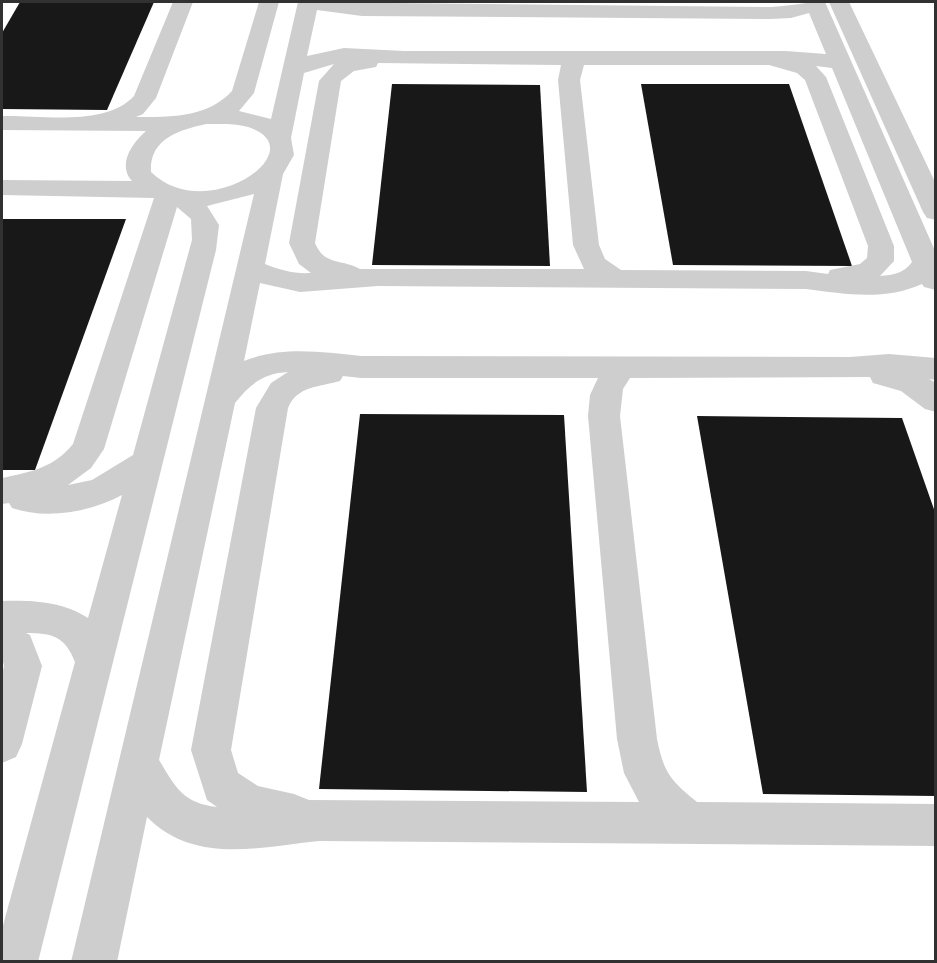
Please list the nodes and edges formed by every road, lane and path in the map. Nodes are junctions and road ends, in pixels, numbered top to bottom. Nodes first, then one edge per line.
1 (183, 2) edge
2 (269, 2) edge
3 (308, 2) edge
4 (353, 2) edge
5 (775, 2) edge
6 (839, 2) edge
7 (815, 3) edge
8 (574, 6) edge
9 (396, 9) junction
10 (738, 11) junction
11 (404, 58) junction
12 (577, 59) junction
13 (753, 59) junction
14 (841, 63) junction
15 (293, 70) junction
16 (206, 117) junction
17 (2, 123) edge
18 (96, 123) junction
19 (176, 124) junction
20 (279, 138) junction
21 (271, 174) junction
22 (2, 188) edge
23 (168, 194) junction
24 (936, 212) edge
25 (250, 268) junction
26 (931, 274) edge
27 (378, 277) junction
28 (616, 279) junction
29 (806, 280) junction
30 (361, 367) junction
31 (622, 368) junction
32 (850, 368) junction
33 (936, 369) edge
34 (220, 400) junction
35 (936, 401) edge
36 (147, 462) junction
37 (2, 491) edge
38 (2, 498) edge
39 (2, 617) edge
40 (2, 637) edge
41 (94, 662) junction
42 (2, 744) edge
43 (138, 762) junction
44 (319, 820) junction
45 (689, 823) junction
46 (936, 825) edge
47 (15, 962) edge
48 (94, 962) edge

1 - 18 lane
2 - 16 lane
3 - 9 lane
3 - 15 lane
4 - 9 lane
5 - 10 lane
6 - 24 lane
7 - 10 lane
7 - 14 lane
8 - 9 lane
8 - 10 lane
11 - 12 lane
11 - 15 lane
11 - 27 lane
12 - 13 lane
12 - 28 lane
13 - 14 lane
13 - 29 lane
14 - 26 lane
15 - 20 lane
16 - 19 lane
16 - 20 lane
17 - 18 lane
18 - 19 lane
19 - 23 lane
20 - 21 lane
21 - 23 lane
21 - 25 lane
22 - 23 lane
23 - 36 lane
23 - 37 lane
25 - 27 lane
25 - 34 lane
26 - 29 lane
27 - 28 lane
28 - 29 lane
30 - 31 lane
30 - 34 lane
30 - 44 lane
31 - 32 lane
31 - 45 lane
32 - 33 lane
32 - 35 lane
34 - 43 lane
36 - 38 lane
36 - 41 lane
39 - 41 lane
40 - 42 lane
41 - 47 lane
43 - 44 lane
43 - 48 lane
44 - 45 lane
45 - 46 lane

